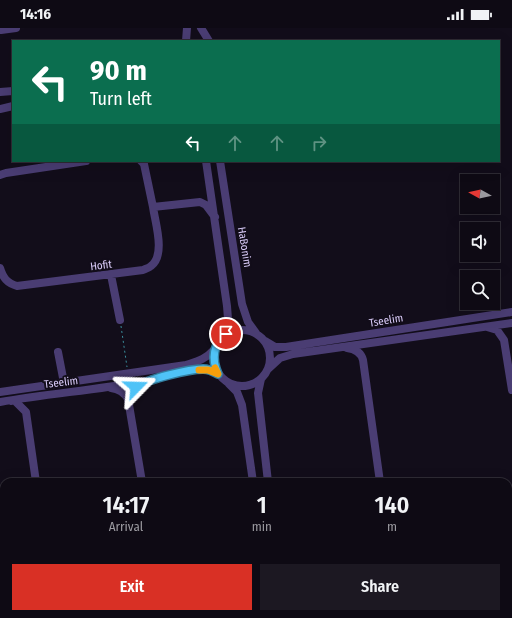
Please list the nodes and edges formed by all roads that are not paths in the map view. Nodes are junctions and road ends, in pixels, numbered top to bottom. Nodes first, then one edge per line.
1 (16, 28) edge
2 (187, 28) edge
3 (201, 28) edge
4 (1, 30) edge
5 (186, 40) edge
6 (207, 40) edge
7 (12, 91) edge
8 (0, 92) edge
9 (12, 106) edge
10 (0, 109) edge
11 (79, 162) edge
12 (142, 162) edge
13 (206, 162) edge
14 (220, 162) edge
15 (0, 175) edge
16 (210, 184) junction
17 (196, 201) junction
18 (153, 207) junction
19 (215, 217) junction
20 (0, 268) edge
21 (111, 275) junction
22 (512, 312) edge
23 (120, 320) road end
24 (512, 324) edge
25 (484, 327) junction
26 (226, 334) junction
27 (256, 334) junction
28 (504, 340) junction
29 (265, 341) junction
30 (373, 343) junction
31 (343, 347) junction
32 (214, 350) junction
33 (58, 352) dead end
34 (363, 360) junction
35 (268, 369) junction
36 (218, 374) junction
37 (261, 379) junction
38 (146, 381) junction
39 (64, 383) junction
40 (228, 383) junction
41 (110, 387) junction
42 (512, 390) edge
43 (0, 392) edge
44 (39, 396) junction
45 (0, 402) edge
46 (129, 404) junction
47 (26, 412) junction
48 (35, 478) edge
49 (141, 478) edge
50 (251, 478) edge
51 (268, 478) edge
52 (379, 478) edge

1 - 4 street
2 - 5 street
3 - 6 street
7 - 8 street
9 - 10 street
11 - 15 street
12 - 18 street, Hofit
13 - 16 street
14 - 27 street, HaBonim
16 - 17 street
16 - 19 street
17 - 18 street
17 - 19 street
18 - 21 street, Hofit
19 - 26 street
20 - 21 street, Hofit
21 - 23 street
22 - 29 street, Tseelim
24 - 25 street, Tseelim
24 - 28 street
25 - 28 street
25 - 30 street, Tseelim
26 - 27 street
26 - 32 street
27 - 29 street
28 - 42 street
29 - 35 street
30 - 31 street, Tseelim
30 - 34 street
31 - 34 street
31 - 35 street, Tseelim
32 - 36 street
32 - 39 street, Tseelim
33 - 39 street
34 - 52 street
35 - 37 street
36 - 38 street, Tseelim
36 - 40 street
37 - 40 street
37 - 51 street
38 - 41 street, Tseelim
38 - 46 street
39 - 43 street, Tseelim
40 - 50 street
41 - 44 street, Tseelim
41 - 46 street
44 - 45 street, Tseelim
44 - 47 street
45 - 47 street
46 - 49 street
47 - 48 street

